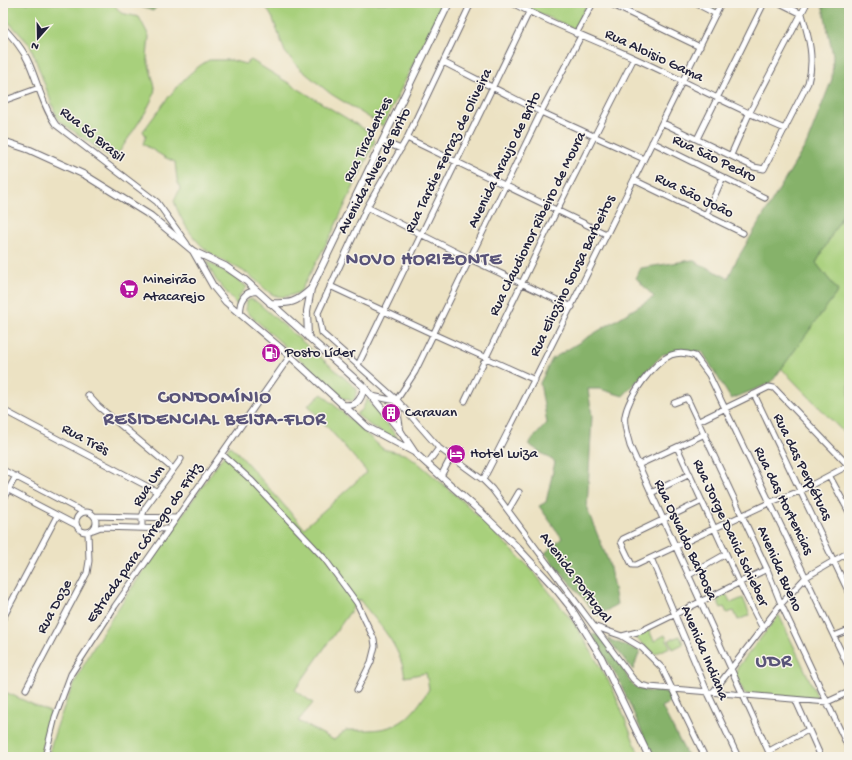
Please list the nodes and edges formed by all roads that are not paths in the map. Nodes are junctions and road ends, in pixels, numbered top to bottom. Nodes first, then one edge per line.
1 (449, 3) edge
2 (471, 3) edge
3 (512, 3) edge
4 (593, 3) edge
5 (609, 3) edge
6 (695, 3) edge
7 (721, 3) edge
8 (764, 3) edge
9 (780, 3) edge
10 (807, 3) edge
11 (529, 12) junction
12 (716, 14) junction
13 (802, 14) junction
14 (3, 27) edge
15 (578, 35) junction
16 (700, 47) junction
17 (634, 58) junction
18 (443, 62) junction
19 (682, 82) junction
20 (493, 87) junction
21 (39, 88) junction
22 (717, 99) junction
23 (3, 101) edge
24 (541, 112) junction
25 (750, 114) junction
26 (663, 123) junction
27 (785, 129) junction
28 (594, 137) junction
29 (407, 138) junction
30 (697, 139) junction
31 (3, 141) edge
32 (382, 141) junction
33 (652, 142) junction
34 (400, 149) junction
35 (731, 156) junction
36 (644, 159) junction
37 (456, 161) junction
38 (722, 177) junction
39 (634, 180) junction
40 (506, 184) junction
41 (765, 198) dead end
42 (367, 208) junction
43 (557, 210) junction
44 (706, 215) junction
45 (743, 233) dead end
46 (606, 234) junction
47 (421, 236) junction
48 (188, 246) junction
49 (193, 251) junction
50 (470, 259) junction
51 (522, 284) junction
52 (330, 286) junction
53 (311, 289) junction
54 (256, 291) junction
55 (269, 303) junction
56 (572, 307) junction
57 (384, 312) junction
58 (240, 313) junction
59 (433, 334) junction
60 (308, 337) junction
61 (686, 353) joint
62 (290, 356) junction
63 (486, 359) junction
64 (358, 365) junction
65 (535, 380) junction
66 (364, 387) junction
67 (754, 394) junction
68 (88, 395) dead end
69 (372, 396) junction
70 (396, 400) junction
71 (465, 401) dead end
72 (674, 403) dead end
73 (342, 405) junction
74 (725, 408) junction
75 (3, 410) edge
76 (699, 421) junction
77 (402, 432) junction
78 (705, 434) junction
79 (677, 447) junction
80 (439, 448) junction
81 (415, 453) junction
82 (222, 454) junction
83 (451, 457) junction
84 (181, 459) dead end
85 (427, 464) junction
86 (638, 465) junction
87 (849, 466) edge
88 (173, 469) junction
89 (3, 470) edge
90 (690, 474) junction
91 (16, 476) junction
92 (441, 476) junction
93 (830, 476) junction
94 (483, 480) junction
95 (6, 488) edge
96 (156, 491) junction
97 (800, 491) junction
98 (519, 492) dead end
99 (651, 493) junction
100 (3, 499) edge
101 (702, 501) junction
102 (771, 502) junction
103 (509, 509) junction
104 (83, 512) junction
105 (849, 512) edge
106 (57, 516) junction
107 (94, 516) junction
108 (742, 516) junction
109 (142, 517) junction
110 (176, 518) junction
111 (663, 519) junction
112 (76, 525) junction
113 (142, 527) junction
114 (715, 528) junction
115 (168, 529) junction
116 (91, 531) junction
117 (676, 547) junction
118 (849, 552) edge
119 (726, 554) junction
120 (652, 558) junction
121 (833, 560) junction
122 (767, 569) junction
123 (689, 575) junction
124 (806, 577) junction
125 (739, 582) junction
126 (849, 593) edge
127 (701, 602) junction
128 (781, 604) junction
129 (674, 614) junction
130 (3, 618) edge
131 (596, 627) junction
132 (763, 629) junction
133 (849, 630) edge
134 (622, 636) junction
135 (834, 636) junction
136 (849, 668) edge
137 (731, 671) junction
138 (26, 689) dead end
139 (672, 689) junction
140 (357, 690) dead end
141 (707, 691) junction
142 (713, 692) junction
143 (849, 692) edge
144 (743, 695) junction
145 (796, 701) junction
146 (827, 702) junction
147 (808, 730) junction
148 (849, 749) edge
149 (769, 751) junction
150 (45, 757) edge
151 (649, 757) edge
152 (705, 757) edge
153 (738, 757) edge
154 (771, 757) edge
155 (821, 757) edge

1 - 32 main road, Rua Tiradentes
2 - 18 street, Avenida Alves de Brito
3 - 11 street, Rua Aloisio Gama
4 - 15 street, Avenida Araujo de Brito
5 - 16 street
6 - 12 street
7 - 12 street, Rua Eliozino Sousa Barbeitos
8 - 22 street
9 - 13 street
10 - 13 street
11 - 15 street, Rua Aloisio Gama
11 - 20 street, Rua Tardie Ferraz de Oliveira
12 - 16 street, Rua Eliozino Sousa Barbeitos
13 - 25 street
13 - 27 street
14 - 21 street, Rua Só Brasil
15 - 17 street, Rua Aloisio Gama
15 - 24 street, Avenida Araujo de Brito
16 - 19 street, Rua Eliozino Sousa Barbeitos
17 - 19 street, Rua Aloisio Gama
17 - 28 street, Rua Claudionor Ribeiro de Moura
18 - 20 street
18 - 29 street, Avenida Alves de Brito
19 - 22 street, Rua Aloisio Gama
19 - 26 street, Rua Eliozino Sousa Barbeitos
20 - 24 street
20 - 37 street, Rua Tardie Ferraz de Oliveira
21 - 23 street
21 - 48 street, Rua Só Brasil
22 - 25 street, Rua Aloisio Gama
22 - 30 street
24 - 28 street
24 - 40 street, Avenida Araujo de Brito
25 - 27 street, Rua Aloisio Gama
25 - 35 street
26 - 30 street
26 - 33 street, Rua Eliozino Sousa Barbeitos
27 - 35 street
28 - 36 street
28 - 43 street, Rua Claudionor Ribeiro de Moura
29 - 34 street, Avenida Alves de Brito
29 - 37 street
30 - 35 street
31 - 48 main road
32 - 34 street
32 - 53 main road, Rua Tiradentes
33 - 36 street, Rua Eliozino Sousa Barbeitos
33 - 38 street, Rua São Pedro
34 - 42 street, Avenida Alves de Brito
36 - 39 street, Rua Eliozino Sousa Barbeitos
37 - 40 street
37 - 47 street, Rua Tardie Ferraz de Oliveira
38 - 41 street, Rua São Pedro
38 - 44 street
39 - 44 street, Rua São João
39 - 46 street, Rua Eliozino Sousa Barbeitos
40 - 43 street
40 - 50 street, Avenida Araujo de Brito
42 - 47 street
42 - 52 street, Avenida Alves de Brito
43 - 46 street
43 - 51 street, Rua Claudionor Ribeiro de Moura
44 - 45 street, Rua São João
46 - 56 street, Rua Eliozino Sousa Barbeitos
47 - 50 street
47 - 57 street, Rua Tardie Ferraz de Oliveira
48 - 49 main road
49 - 54 main road
49 - 58 main road
50 - 51 street
50 - 59 street, Avenida Araujo de Brito
51 - 56 street
51 - 63 street, Rua Claudionor Ribeiro de Moura
52 - 57 street
52 - 64 street, Avenida Alves de Brito
53 - 55 main road, Rua Tiradentes
53 - 60 main road, Rua Tiradentes
54 - 55 main road
54 - 58 main road
55 - 60 main road
56 - 65 street, Rua Eliozino Sousa Barbeitos
57 - 59 street
57 - 64 street, Rua Tardie Ferraz de Oliveira
58 - 62 main road
59 - 63 street
59 - 70 street, Avenida Araujo de Brito
60 - 66 main road
61 - 74 street, Rua das Hortencias
61 - 86 street, Rua Osvaldo Barbosa
62 - 73 main road
62 - 82 street, Estrada para Córrego do Fritz
63 - 65 street
63 - 71 street, Rua Claudionor Ribeiro de Moura
64 - 70 street, Avenida Alves de Brito
65 - 94 street, Rua Eliozino Sousa Barbeitos
66 - 69 main road
66 - 73 main road
67 - 74 street
67 - 87 street
67 - 97 street, Rua das Perpétuas
68 - 88 street
69 - 70 street
69 - 77 main road
70 - 77 street
70 - 80 street, Avenida Alves de Brito
72 - 76 street, Avenida Bueno
73 - 81 main road
74 - 76 street
74 - 102 street, Rua das Hortencias
75 - 96 street, Rua Três
76 - 78 street, Avenida Bueno
77 - 81 main road
78 - 79 street
78 - 108 street, Avenida Bueno
79 - 86 street
79 - 90 street, Rua Jorge David Schieber
80 - 83 street, Avenida Alves de Brito
80 - 85 street
81 - 85 main road
82 - 110 street, Estrada para Córrego do Fritz
82 - 140 street
83 - 92 street
83 - 94 street, Avenida Alves de Brito
84 - 88 street, Rua Um
85 - 92 main road
86 - 99 street, Rua Osvaldo Barbosa
87 - 93 street
88 - 96 street, Rua Um
89 - 91 street
90 - 99 street
90 - 101 street, Rua Jorge David Schieber
91 - 95 street
91 - 104 street
92 - 151 main road
93 - 97 street
93 - 105 street
94 - 103 street, Avenida Portugal
95 - 100 street
95 - 106 street
96 - 109 street, Rua Um
97 - 102 street
97 - 121 street, Rua das Perpétuas
98 - 103 street
99 - 111 street, Rua Osvaldo Barbosa
101 - 111 street
101 - 114 street, Rua Jorge David Schieber
102 - 108 street
102 - 124 street, Rua das Hortencias
103 - 131 street, Avenida Portugal
104 - 107 street
104 - 112 street
106 - 112 street
106 - 130 street
107 - 109 street
107 - 116 street
108 - 114 street
108 - 122 street, Avenida Bueno
109 - 110 street
109 - 113 street, Rua Um
110 - 115 street, Estrada para Córrego do Fritz
111 - 117 street, Rua Osvaldo Barbosa
111 - 120 street
112 - 116 street
113 - 115 street
113 - 116 street
114 - 117 street
114 - 119 street, Rua Jorge David Schieber
115 - 150 street, Estrada para Córrego do Fritz
116 - 138 street, Rua Doze
117 - 120 street
117 - 123 street, Rua Osvaldo Barbosa
118 - 121 street
119 - 123 street
119 - 125 street, Rua Jorge David Schieber
120 - 129 street, Avenida Indiana
121 - 124 street
121 - 126 street, Rua das Perpétuas
122 - 125 street
122 - 128 street, Avenida Bueno
123 - 127 street, Rua Osvaldo Barbosa
124 - 128 street
124 - 135 street, Rua das Hortencias
125 - 127 street
125 - 132 street, Rua Jorge David Schieber
127 - 129 street
127 - 137 street, Rua Osvaldo Barbosa
128 - 132 street
128 - 146 street, Avenida Bueno
129 - 134 street
129 - 141 street, Avenida Indiana
131 - 134 street
131 - 139 street, Avenida Portugal
132 - 137 street
133 - 135 street
134 - 139 street
135 - 136 street, Rua das Hortencias
137 - 142 street
137 - 144 street, Rua Osvaldo Barbosa
139 - 141 street
139 - 152 street
141 - 142 street
141 - 153 street, Avenida Indiana
142 - 144 street
143 - 146 street
144 - 145 street
144 - 149 street, Rua Osvaldo Barbosa
145 - 146 street
145 - 147 street
146 - 148 street, Avenida Bueno
147 - 149 street
147 - 155 street
149 - 154 street, Rua Osvaldo Barbosa

